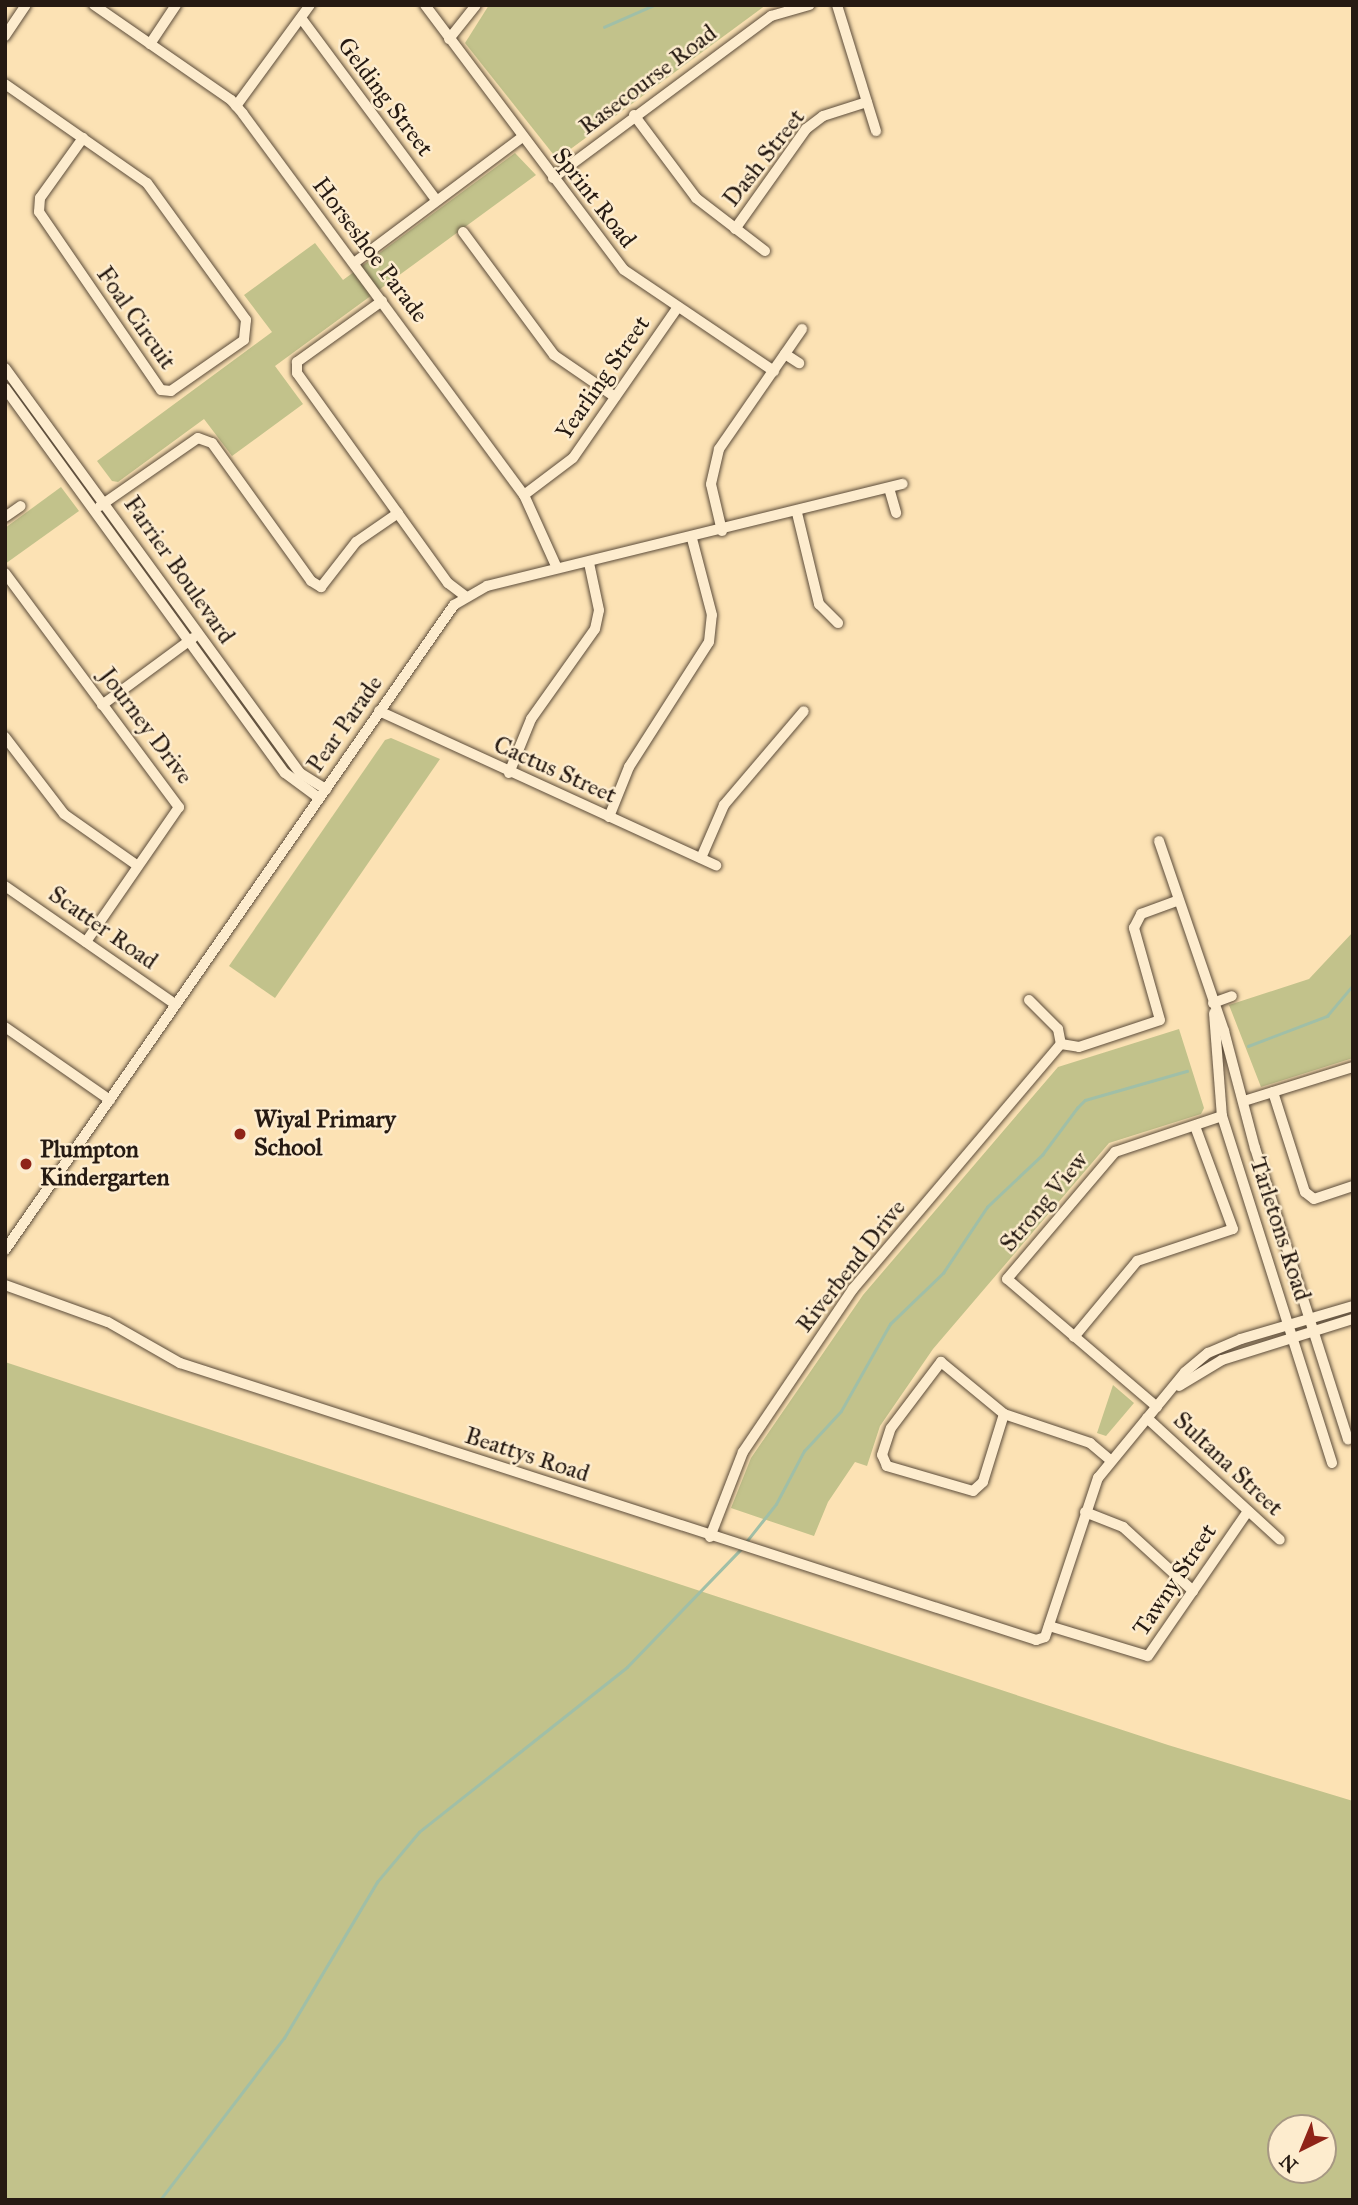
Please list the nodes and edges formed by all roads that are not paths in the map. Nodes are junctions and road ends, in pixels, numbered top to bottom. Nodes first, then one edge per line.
1 (26, 5) edge
2 (94, 5) edge
3 (176, 5) edge
4 (310, 5) edge
5 (425, 5) edge
6 (476, 5) edge
7 (809, 5) edge
8 (837, 5) edge
9 (301, 18) junction
10 (5, 36) edge
11 (449, 39) junction
12 (150, 44) junction
13 (5, 84) edge
14 (867, 102) junction
15 (236, 106) junction
16 (635, 115) junction
17 (876, 131) dead end
18 (83, 138) junction
19 (521, 138) junction
20 (553, 178) junction
21 (436, 201) junction
22 (735, 229) junction
23 (463, 232) dead end
24 (765, 251) dead end
25 (354, 264) junction
26 (382, 300) junction
27 (678, 307) junction
28 (802, 329) dead end
29 (785, 354) junction
30 (799, 363) dead end
31 (5, 368) edge
32 (774, 371) junction
33 (5, 388) edge
34 (615, 397) junction
35 (903, 484) dead end
36 (889, 488) junction
37 (524, 495) junction
38 (21, 506) dead end
39 (100, 506) junction
40 (398, 513) junction
41 (797, 513) junction
42 (896, 513) dead end
43 (5, 517) edge
44 (722, 531) junction
45 (692, 539) junction
46 (589, 564) junction
47 (556, 568) junction
48 (6, 576) edge
49 (465, 596) junction
50 (838, 623) dead end
51 (197, 635) junction
52 (188, 642) junction
53 (103, 705) junction
54 (379, 711) junction
55 (804, 711) dead end
56 (5, 737) edge
57 (509, 773) junction
58 (323, 794) junction
59 (609, 817) junction
60 (1159, 841) dead end
61 (701, 858) junction
62 (716, 864) dead end
63 (138, 866) junction
64 (5, 886) edge
65 (1179, 900) junction
66 (86, 942) junction
67 (1232, 996) dead end
68 (1029, 1000) dead end
69 (1213, 1003) junction
70 (176, 1005) junction
71 (5, 1027) edge
72 (1061, 1044) junction
73 (1353, 1067) edge
74 (1273, 1092) junction
75 (110, 1100) junction
76 (1244, 1101) junction
77 (1222, 1116) junction
78 (1195, 1126) junction
79 (1353, 1186) edge
80 (5, 1250) edge
81 (5, 1285) edge
82 (1353, 1306) edge
83 (1353, 1319) edge
84 (1306, 1321) junction
85 (1288, 1325) junction
86 (1309, 1333) junction
87 (1074, 1336) junction
88 (1292, 1337) junction
89 (1168, 1394) junction
90 (1157, 1407) junction
91 (1004, 1414) junction
92 (1147, 1418) junction
93 (1348, 1440) dead end
94 (1110, 1460) junction
95 (1332, 1464) dead end
96 (1248, 1511) junction
97 (1085, 1512) junction
98 (710, 1537) junction
99 (1280, 1540) dead end
100 (1193, 1591) junction
101 (1047, 1631) junction

1 - 10 street
2 - 12 street, Horseshoe Parade
3 - 12 street
4 - 9 street
5 - 11 street, Sprint Road
6 - 11 street
7 - 16 street, Rasecourse Road
8 - 14 street
9 - 15 street
9 - 21 street, Gelding Street
11 - 19 street, Sprint Road
12 - 15 street, Horseshoe Parade
13 - 18 street, Foal Circuit
14 - 17 street
14 - 22 street, Dash Street
15 - 25 street, Horseshoe Parade
16 - 20 street, Rasecourse Road
16 - 22 street, Dash Street
18 - 18 street, Foal Circuit
19 - 20 street, Sprint Road
19 - 21 street
20 - 27 street, Sprint Road
21 - 25 street
22 - 24 street, Dash Street
23 - 34 street
25 - 26 street, Horseshoe Parade
26 - 37 street, Horseshoe Parade
26 - 40 street
27 - 32 street, Sprint Road
27 - 34 street, Yearling Street
28 - 29 street
29 - 30 street
29 - 32 street
31 - 39 street, Farrier Boulevard
32 - 44 street
33 - 39 street, Farrier Boulevard
34 - 37 street, Yearling Street
35 - 36 street
36 - 41 street
36 - 42 street
37 - 47 street, Horseshoe Parade
38 - 43 street
39 - 40 street
39 - 51 street, Farrier Boulevard
39 - 52 street, Farrier Boulevard
40 - 49 street
41 - 44 street
41 - 50 street
44 - 45 street
45 - 46 street
45 - 59 street
46 - 47 street
46 - 57 street
47 - 49 street
48 - 53 street, Journey Drive
49 - 54 street, Pear Parade
51 - 52 street
51 - 58 street, Farrier Boulevard
52 - 53 street
52 - 58 street, Farrier Boulevard
53 - 63 street, Journey Drive
54 - 57 street, Cactus Street
54 - 58 street, Pear Parade
55 - 61 street
56 - 63 street
57 - 59 street, Cactus Street
58 - 70 street, Pear Parade
59 - 61 street, Cactus Street
60 - 65 street, Tarletons Road
61 - 62 street, Cactus Street
63 - 66 street, Journey Drive
64 - 66 street, Scatter Road
65 - 69 street, Tarletons Road
65 - 72 street
66 - 70 street, Scatter Road
67 - 69 street
68 - 72 street
69 - 76 street, Tarletons Road
69 - 77 street, Tarletons Road
70 - 75 street, Pear Parade
71 - 75 street
72 - 98 street, Riverbend Drive
73 - 74 street
74 - 76 street
74 - 79 street
75 - 80 street, Pear Parade
76 - 84 street, Tarletons Road
77 - 78 street, Strong View
77 - 85 street, Tarletons Road
78 - 87 street
78 - 87 street, Strong View
81 - 98 street, Beattys Road
82 - 84 street
83 - 86 street
84 - 85 street
84 - 86 street, Tarletons Road
85 - 88 street, Tarletons Road
85 - 89 street
86 - 88 street
86 - 93 street, Tarletons Road
87 - 90 street, Strong View
88 - 89 street
88 - 95 street, Tarletons Road
89 - 90 street
90 - 92 street
91 - 91 street
91 - 94 street
92 - 94 street
92 - 96 street, Sultana Street
94 - 97 street
96 - 99 street, Sultana Street
96 - 100 street, Tawny Street
97 - 100 street
97 - 101 street
98 - 101 street, Beattys Road
100 - 101 street, Tawny Street

